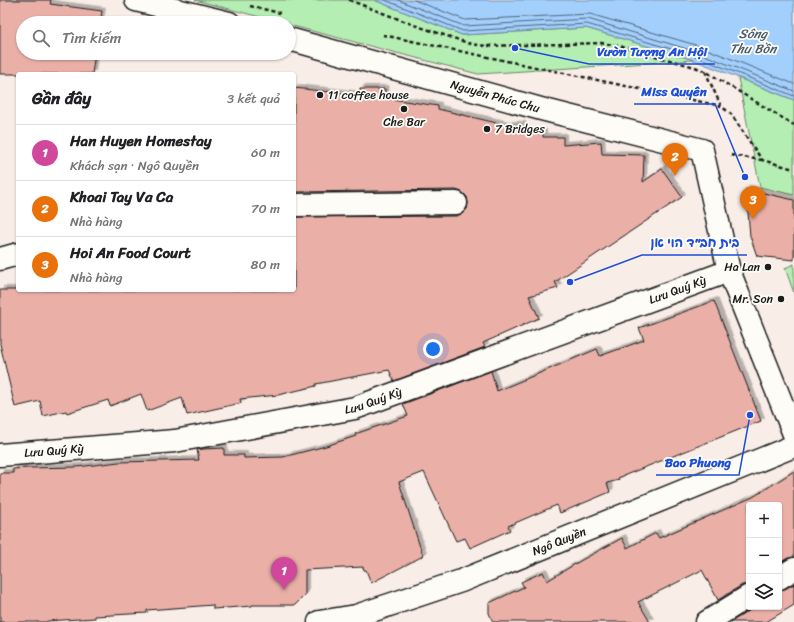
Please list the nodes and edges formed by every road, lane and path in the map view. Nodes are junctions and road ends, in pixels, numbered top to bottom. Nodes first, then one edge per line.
1 (136, 0) edge
2 (349, 0) edge
3 (249, 6) dead end
4 (284, 14) dead end
5 (201, 16) edge
6 (378, 34) dead end
7 (296, 41) edge
8 (705, 71) junction
9 (721, 106) junction
10 (794, 125) edge
11 (794, 169) edge
12 (456, 203) dead end
13 (296, 205) edge
14 (16, 255) edge
15 (0, 259) edge
16 (729, 272) junction
17 (794, 434) edge
18 (794, 446) edge
19 (0, 455) edge
20 (794, 569) edge
21 (782, 576) edge
22 (746, 598) edge
23 (319, 622) edge
24 (707, 622) edge

1 - 5 street
2 - 8 path
3 - 4 path
6 - 9 path
7 - 16 street, Nguyễn Phúc Chu
8 - 9 path
8 - 10 path
9 - 11 path
12 - 13 street
14 - 15 street
16 - 17 street
16 - 19 street, Lưu Quý Kỳ
18 - 23 street, Ngô Quyền
20 - 21 street
22 - 24 street

